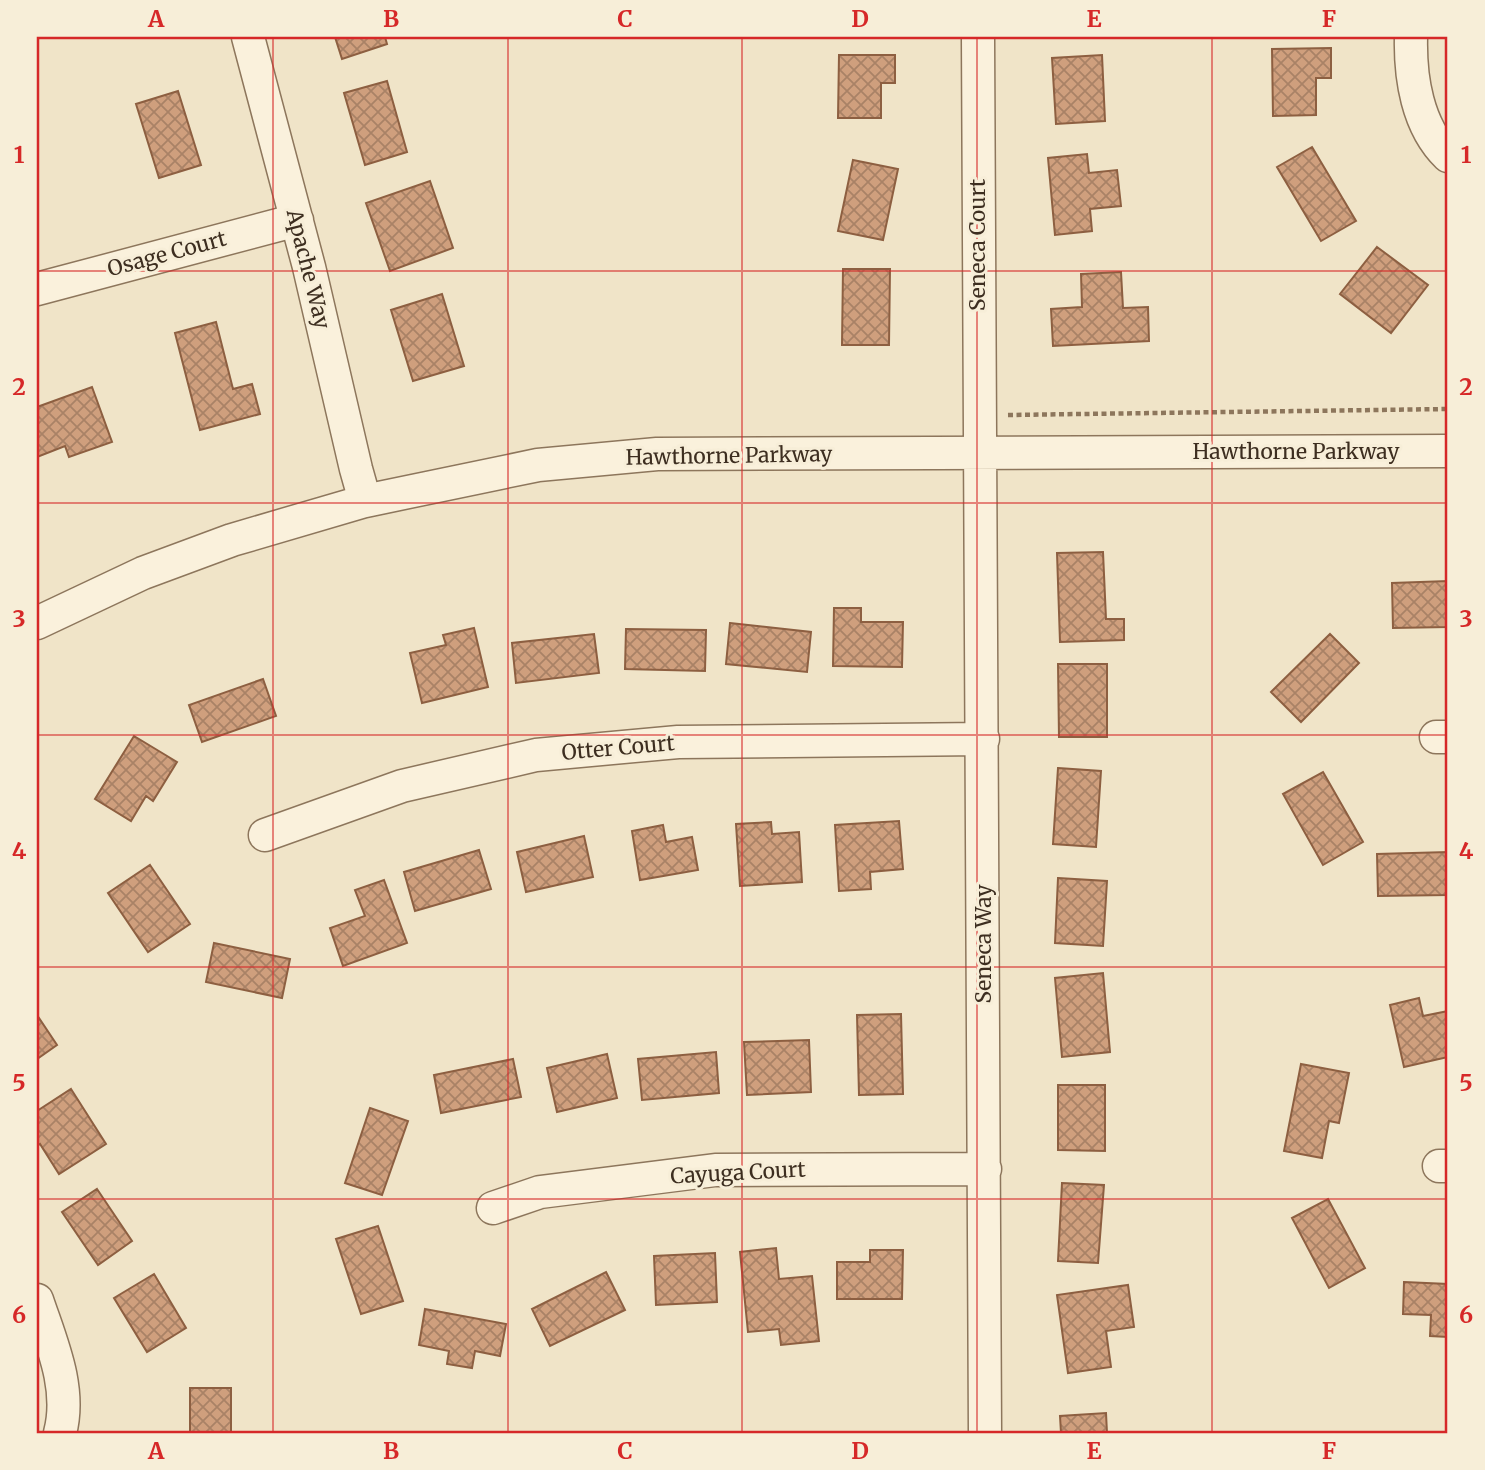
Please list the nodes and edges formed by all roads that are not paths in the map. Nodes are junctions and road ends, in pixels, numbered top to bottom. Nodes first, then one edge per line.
1 (248, 37) edge
2 (978, 37) edge
3 (1411, 37) edge
4 (1448, 156) edge
5 (297, 220) junction
6 (37, 289) edge
7 (1448, 451) edge
8 (981, 454) junction
9 (365, 501) junction
10 (37, 623) edge
11 (983, 739) junction
12 (265, 835) dead end
13 (985, 1169) junction
14 (494, 1208) dead end
15 (37, 1300) edge
16 (60, 1433) edge
17 (985, 1433) edge

1 - 5 street, Apache Way
2 - 8 street, Seneca Court
3 - 4 street
5 - 6 street, Osage Court
5 - 9 street, Apache Way
7 - 8 street, Hawthorne Parkway
8 - 9 street, Hawthorne Parkway
8 - 11 street, Seneca Way
9 - 10 street, Hawthorne Parkway
11 - 12 street, Otter Court
11 - 13 street, Seneca Way
13 - 14 street, Cayuga Court
13 - 17 street, Seneca Way
15 - 16 street

